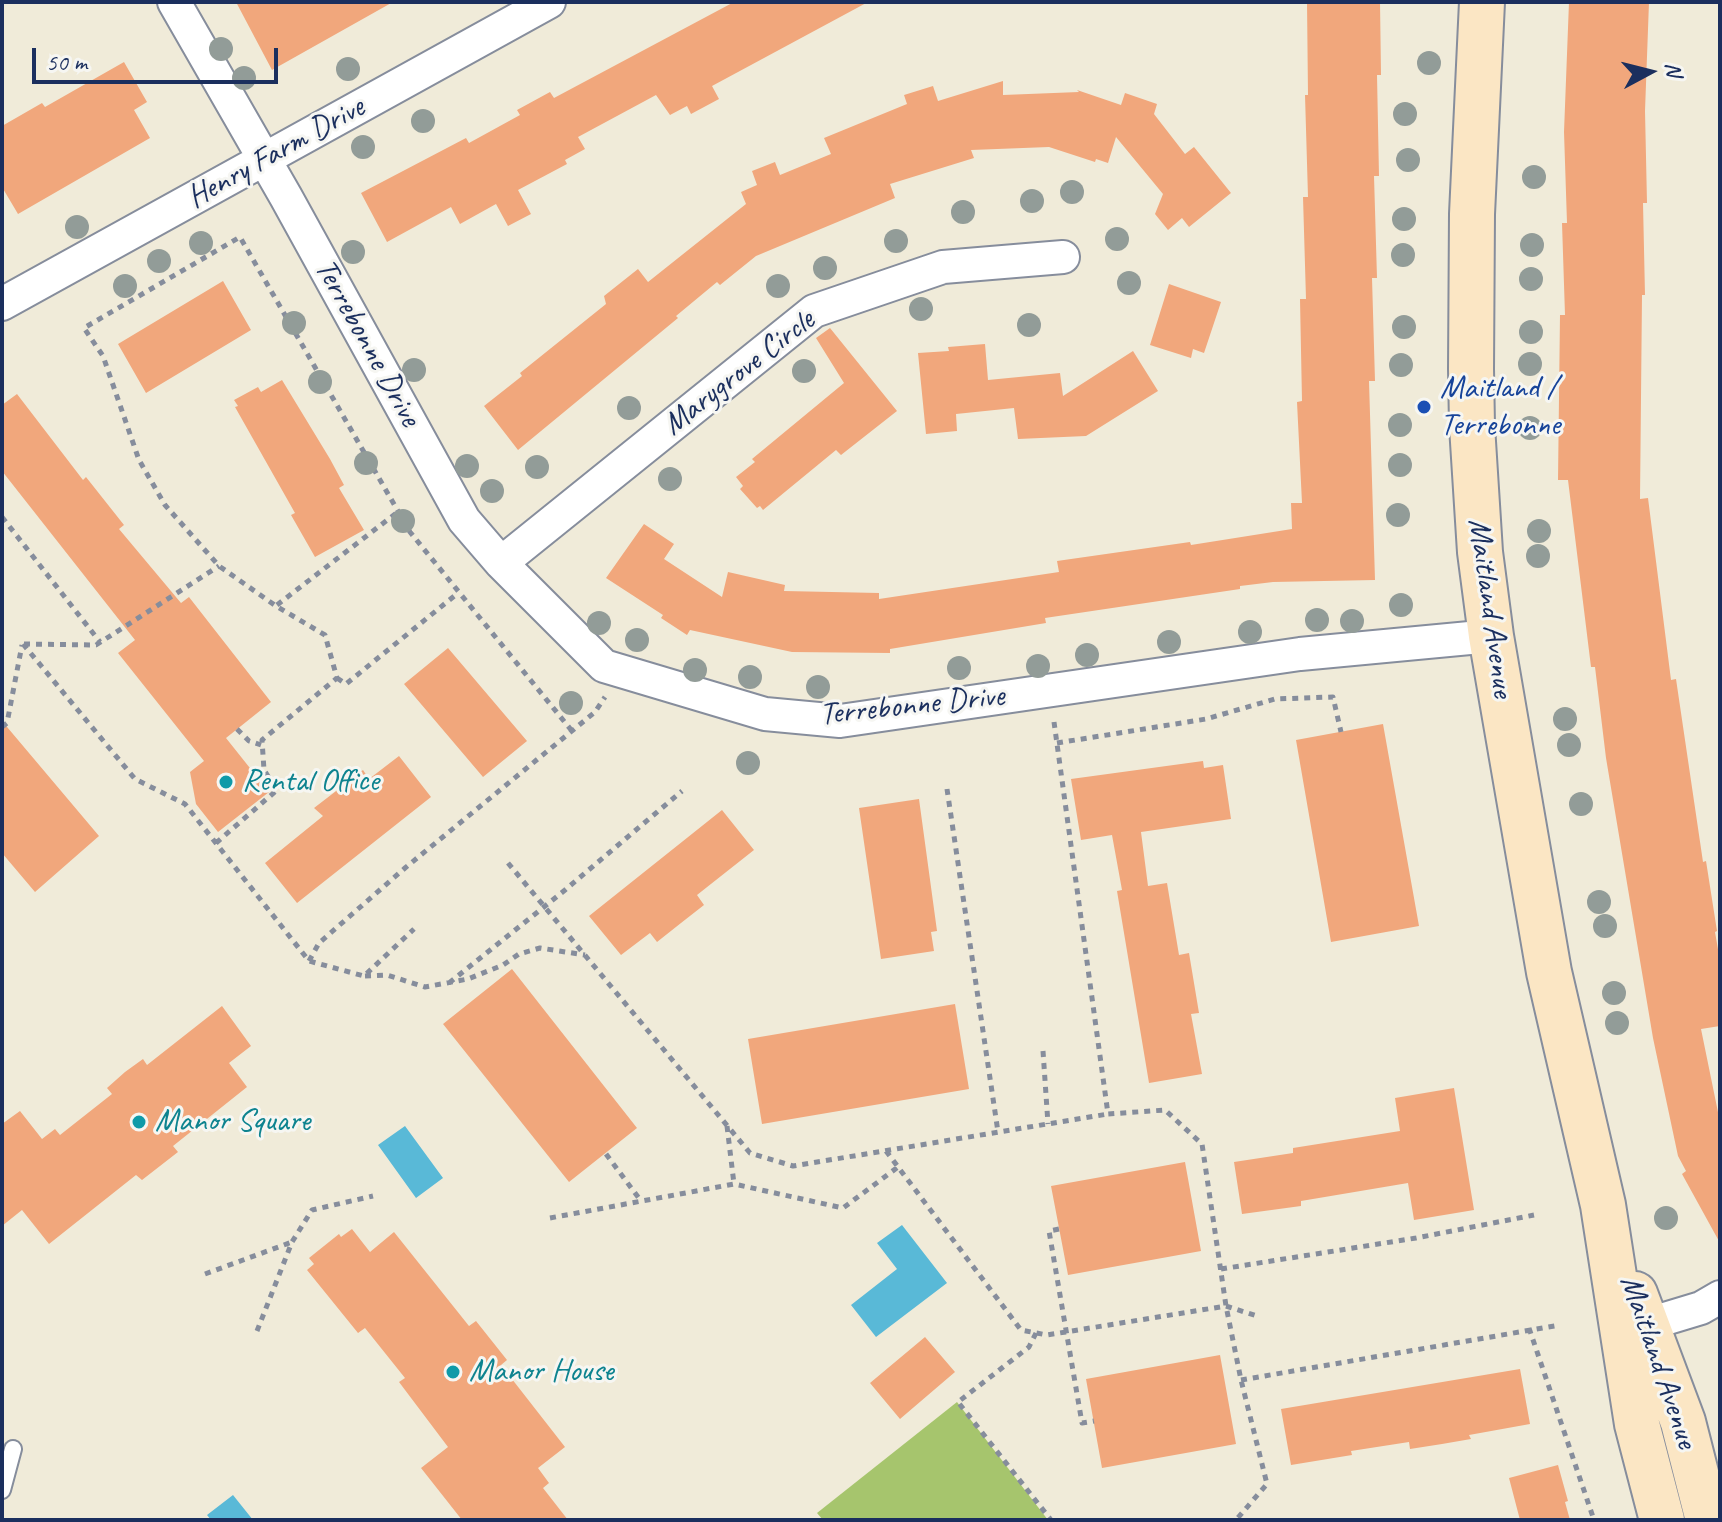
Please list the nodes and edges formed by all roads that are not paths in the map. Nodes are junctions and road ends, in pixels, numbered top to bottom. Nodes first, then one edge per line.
1 (174, 2) edge
2 (549, 2) edge
3 (1482, 2) edge
4 (265, 159) junction
5 (1063, 257) dead end
6 (2, 304) edge
7 (501, 563) junction
8 (1491, 636) junction
9 (1720, 1297) edge
10 (1634, 1328) junction
11 (13, 1449) dead end
12 (2, 1490) edge
13 (1662, 1520) edge
14 (1708, 1520) edge

1 - 4 street, Terrebonne Drive
2 - 4 street, Henry Farm Drive
3 - 8 main road, Maitland Avenue
4 - 6 street, Henry Farm Drive
4 - 7 street, Terrebonne Drive
5 - 7 street, Marygrove Circle
7 - 8 street, Terrebonne Drive
8 - 10 main road, Maitland Avenue
9 - 10 street
10 - 13 main road, Maitland Avenue
10 - 14 main road, Maitland Avenue
11 - 12 lane

